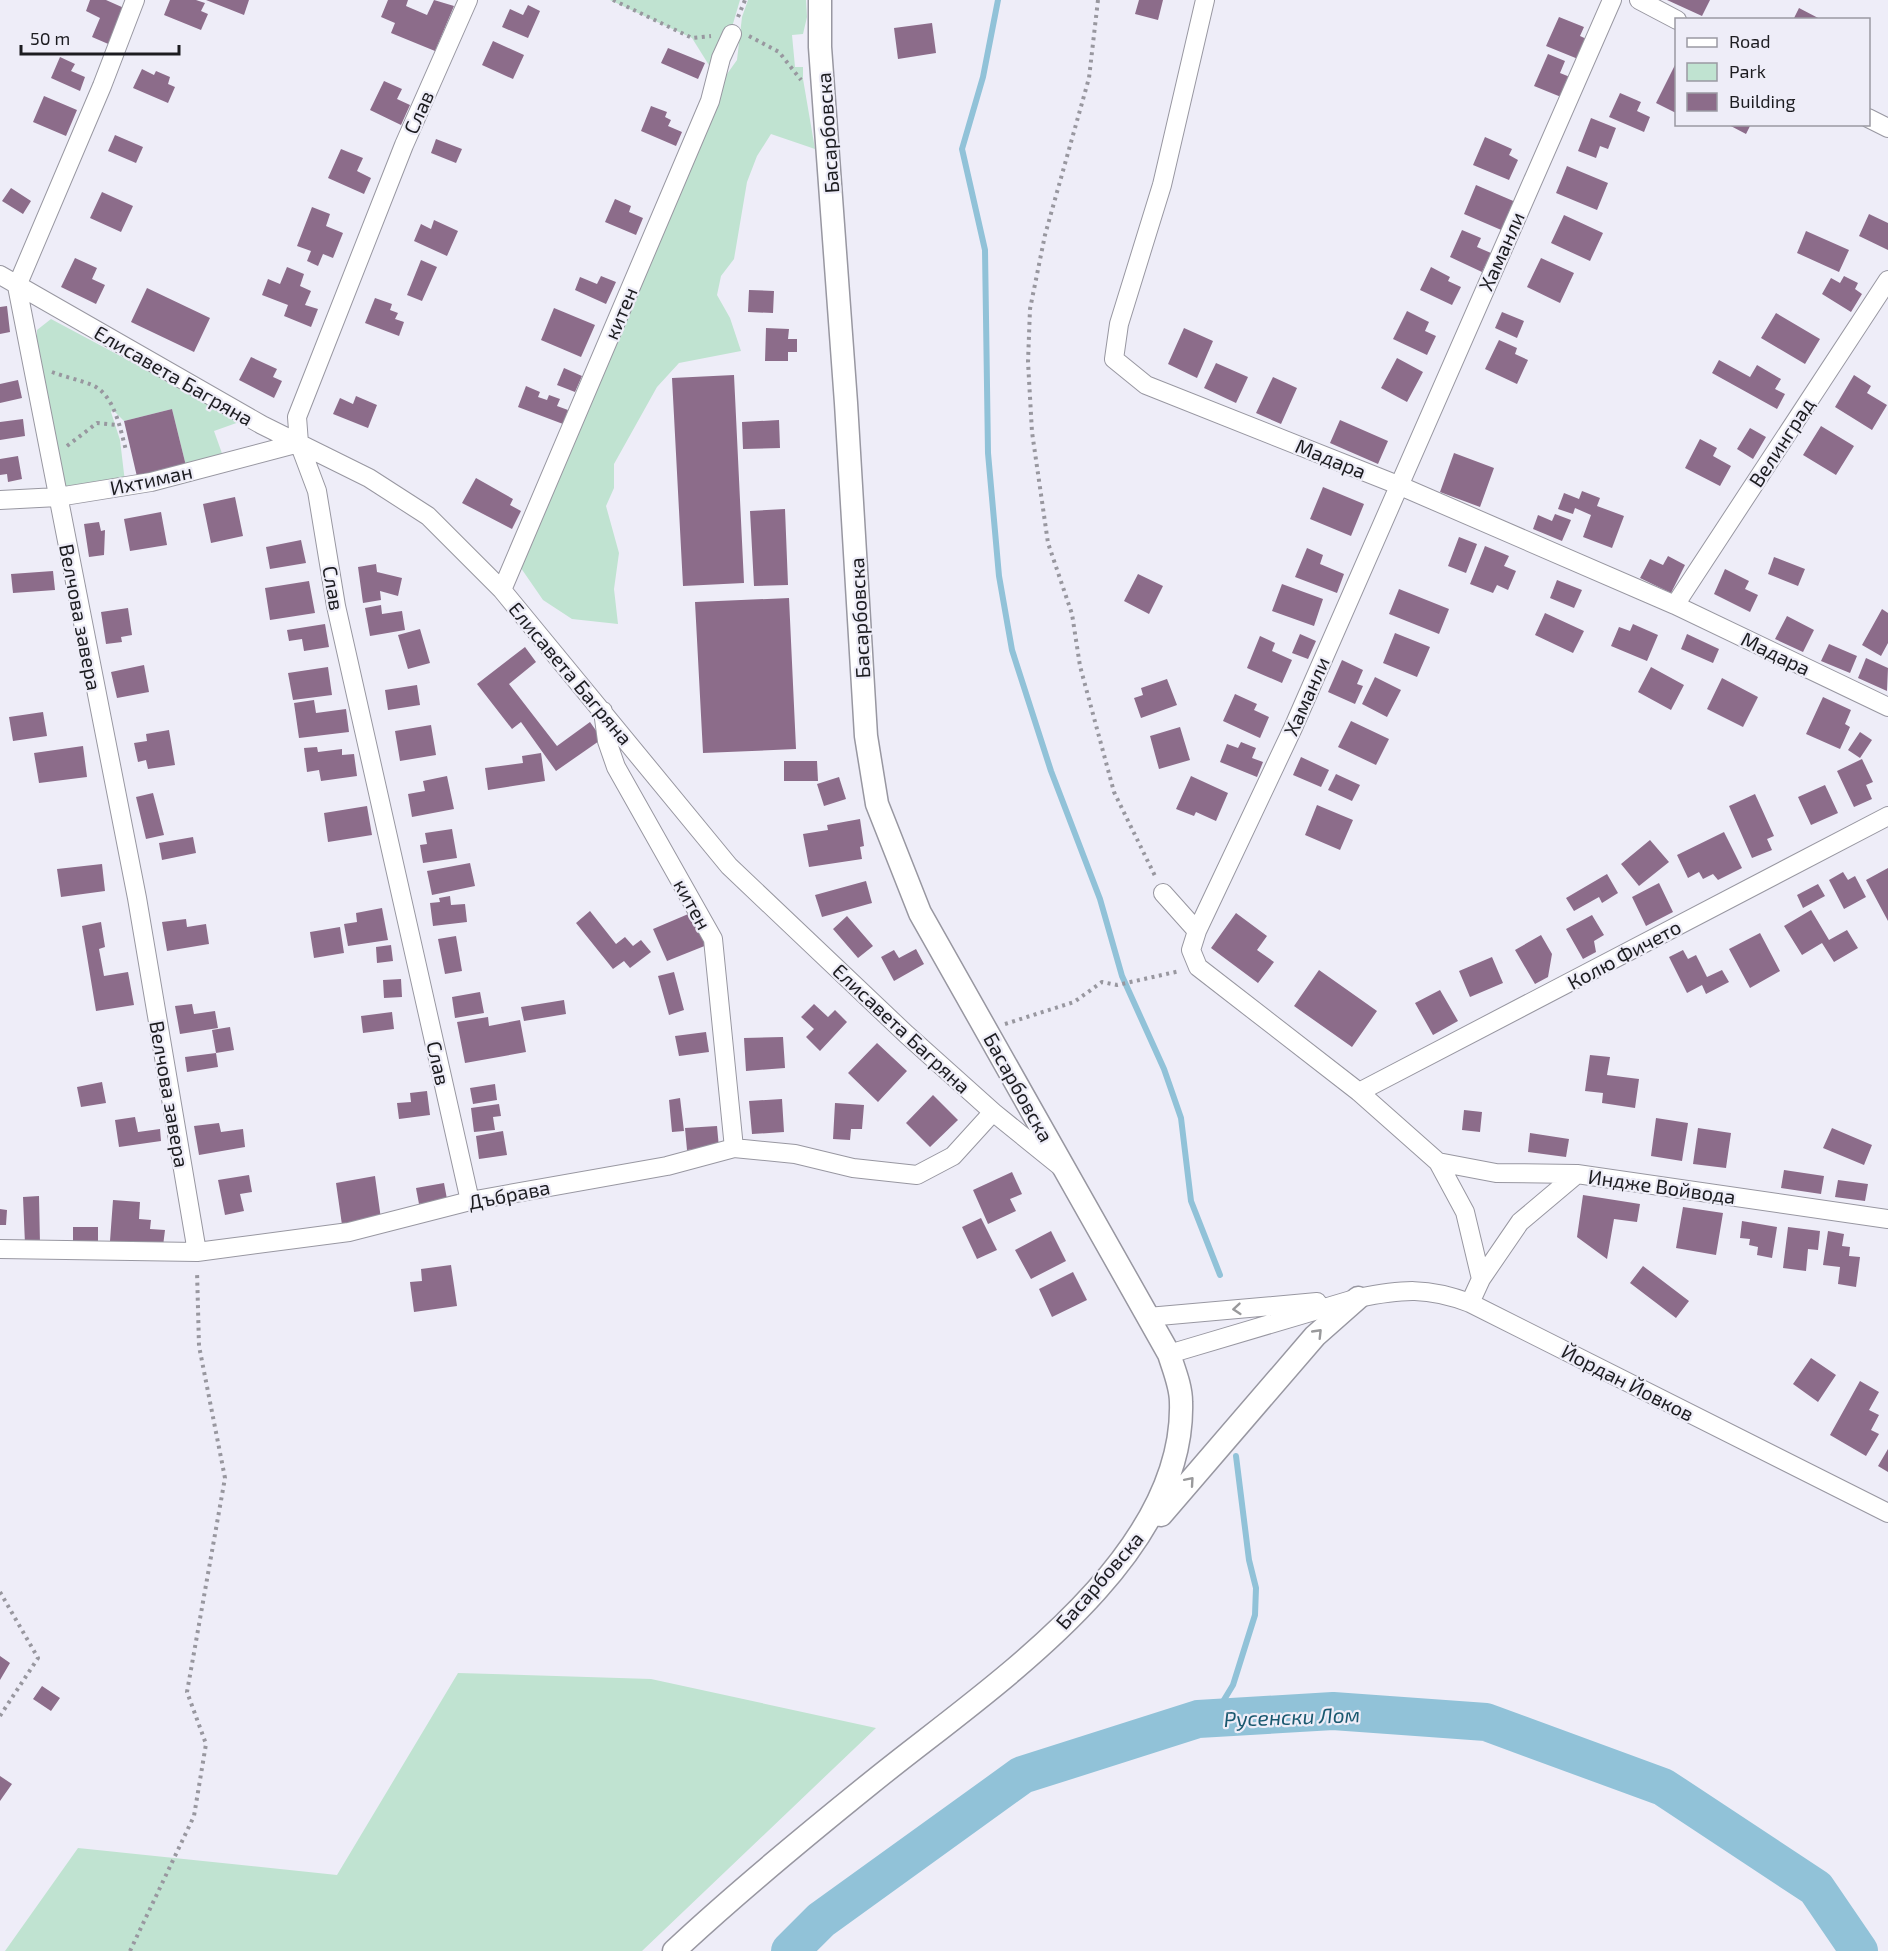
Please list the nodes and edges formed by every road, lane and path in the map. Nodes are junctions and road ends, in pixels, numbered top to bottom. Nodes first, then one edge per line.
1 (135, 0) edge
2 (468, 0) edge
3 (613, 0) edge
4 (820, 0) edge
5 (1098, 0) edge
6 (1205, 0) edge
7 (1612, 0) edge
8 (1639, 0) edge
9 (1675, 19) edge
10 (732, 34) junction
11 (805, 86) dead end
12 (1870, 119) edge
13 (1888, 128) edge
14 (0, 275) edge
15 (1888, 280) edge
16 (18, 286) junction
17 (48, 370) dead end
18 (117, 425) junction
19 (299, 443) junction
20 (126, 450) dead end
21 (54, 473) junction
22 (1398, 485) junction
23 (58, 497) junction
24 (0, 500) edge
25 (502, 590) junction
26 (1675, 605) junction
27 (1888, 706) edge
28 (603, 711) junction
29 (1888, 816) edge
30 (1163, 893) joint
31 (1197, 931) junction
32 (1198, 967) junction
33 (987, 1030) junction
34 (1359, 1092) junction
35 (993, 1112) junction
36 (735, 1148) junction
37 (1438, 1162) junction
38 (1066, 1172) junction
39 (1577, 1174) junction
40 (470, 1201) junction
41 (1888, 1219) edge
42 (0, 1249) edge
43 (197, 1252) junction
44 (1481, 1279) junction
45 (1358, 1298) junction
46 (1470, 1303) junction
47 (1148, 1317) junction
48 (1169, 1354) junction
49 (1888, 1513) edge
50 (1124, 1557) junction
51 (0, 1592) edge
52 (0, 1716) edge
53 (130, 1951) edge
54 (674, 1951) edge

1 - 16 street
2 - 19 street, Слав
3 - 10 path
4 - 33 street, Басарбовска
5 - 30 path
6 - 22 street, Мадара
7 - 22 street, Хаманли
8 - 9 street
10 - 11 path
10 - 25 street, китен
12 - 13 street
14 - 16 street, Елисавета Багряна
15 - 26 street, Велинград
16 - 19 street, Елисавета Багряна
16 - 21 street, Велчова завера
17 - 18 path
18 - 20 path
18 - 21 path
19 - 23 street, Ихтиман
19 - 25 street, Елисавета Багряна
19 - 40 street, Слав
21 - 23 street, Велчова завера
22 - 26 street, Мадара
22 - 31 street, Хаманли
23 - 24 street, Ихтиман
23 - 43 street, Велчова завера
25 - 28 street, Елисавета Багряна
26 - 27 street, Мадара
28 - 35 street, Елисавета Багряна
28 - 36 street, китен
29 - 34 street, Колю Фичето
30 - 31 street
31 - 32 street, Хаманли
32 - 33 path
32 - 34 street
33 - 38 street, Басарбовска
34 - 37 street
35 - 36 street, Дъбрава
35 - 38 street, Елисавета Багряна
36 - 40 street, Дъбрава
37 - 39 street
37 - 44 street
38 - 47 street, Басарбовска
39 - 41 street, Индже Войвода
39 - 44 street, Индже Войвода
40 - 43 street, Дъбрава
42 - 43 street, Дъбрава
43 - 53 path
44 - 46 street
45 - 46 street, Йордан Йовков
45 -> 47 street
45 - 48 street
50 -> 45 street
46 - 49 street, Йордан Йовков
47 - 48 street, Басарбовска
48 - 50 street, Басарбовска
50 - 54 street, Басарбовска
51 - 52 path

